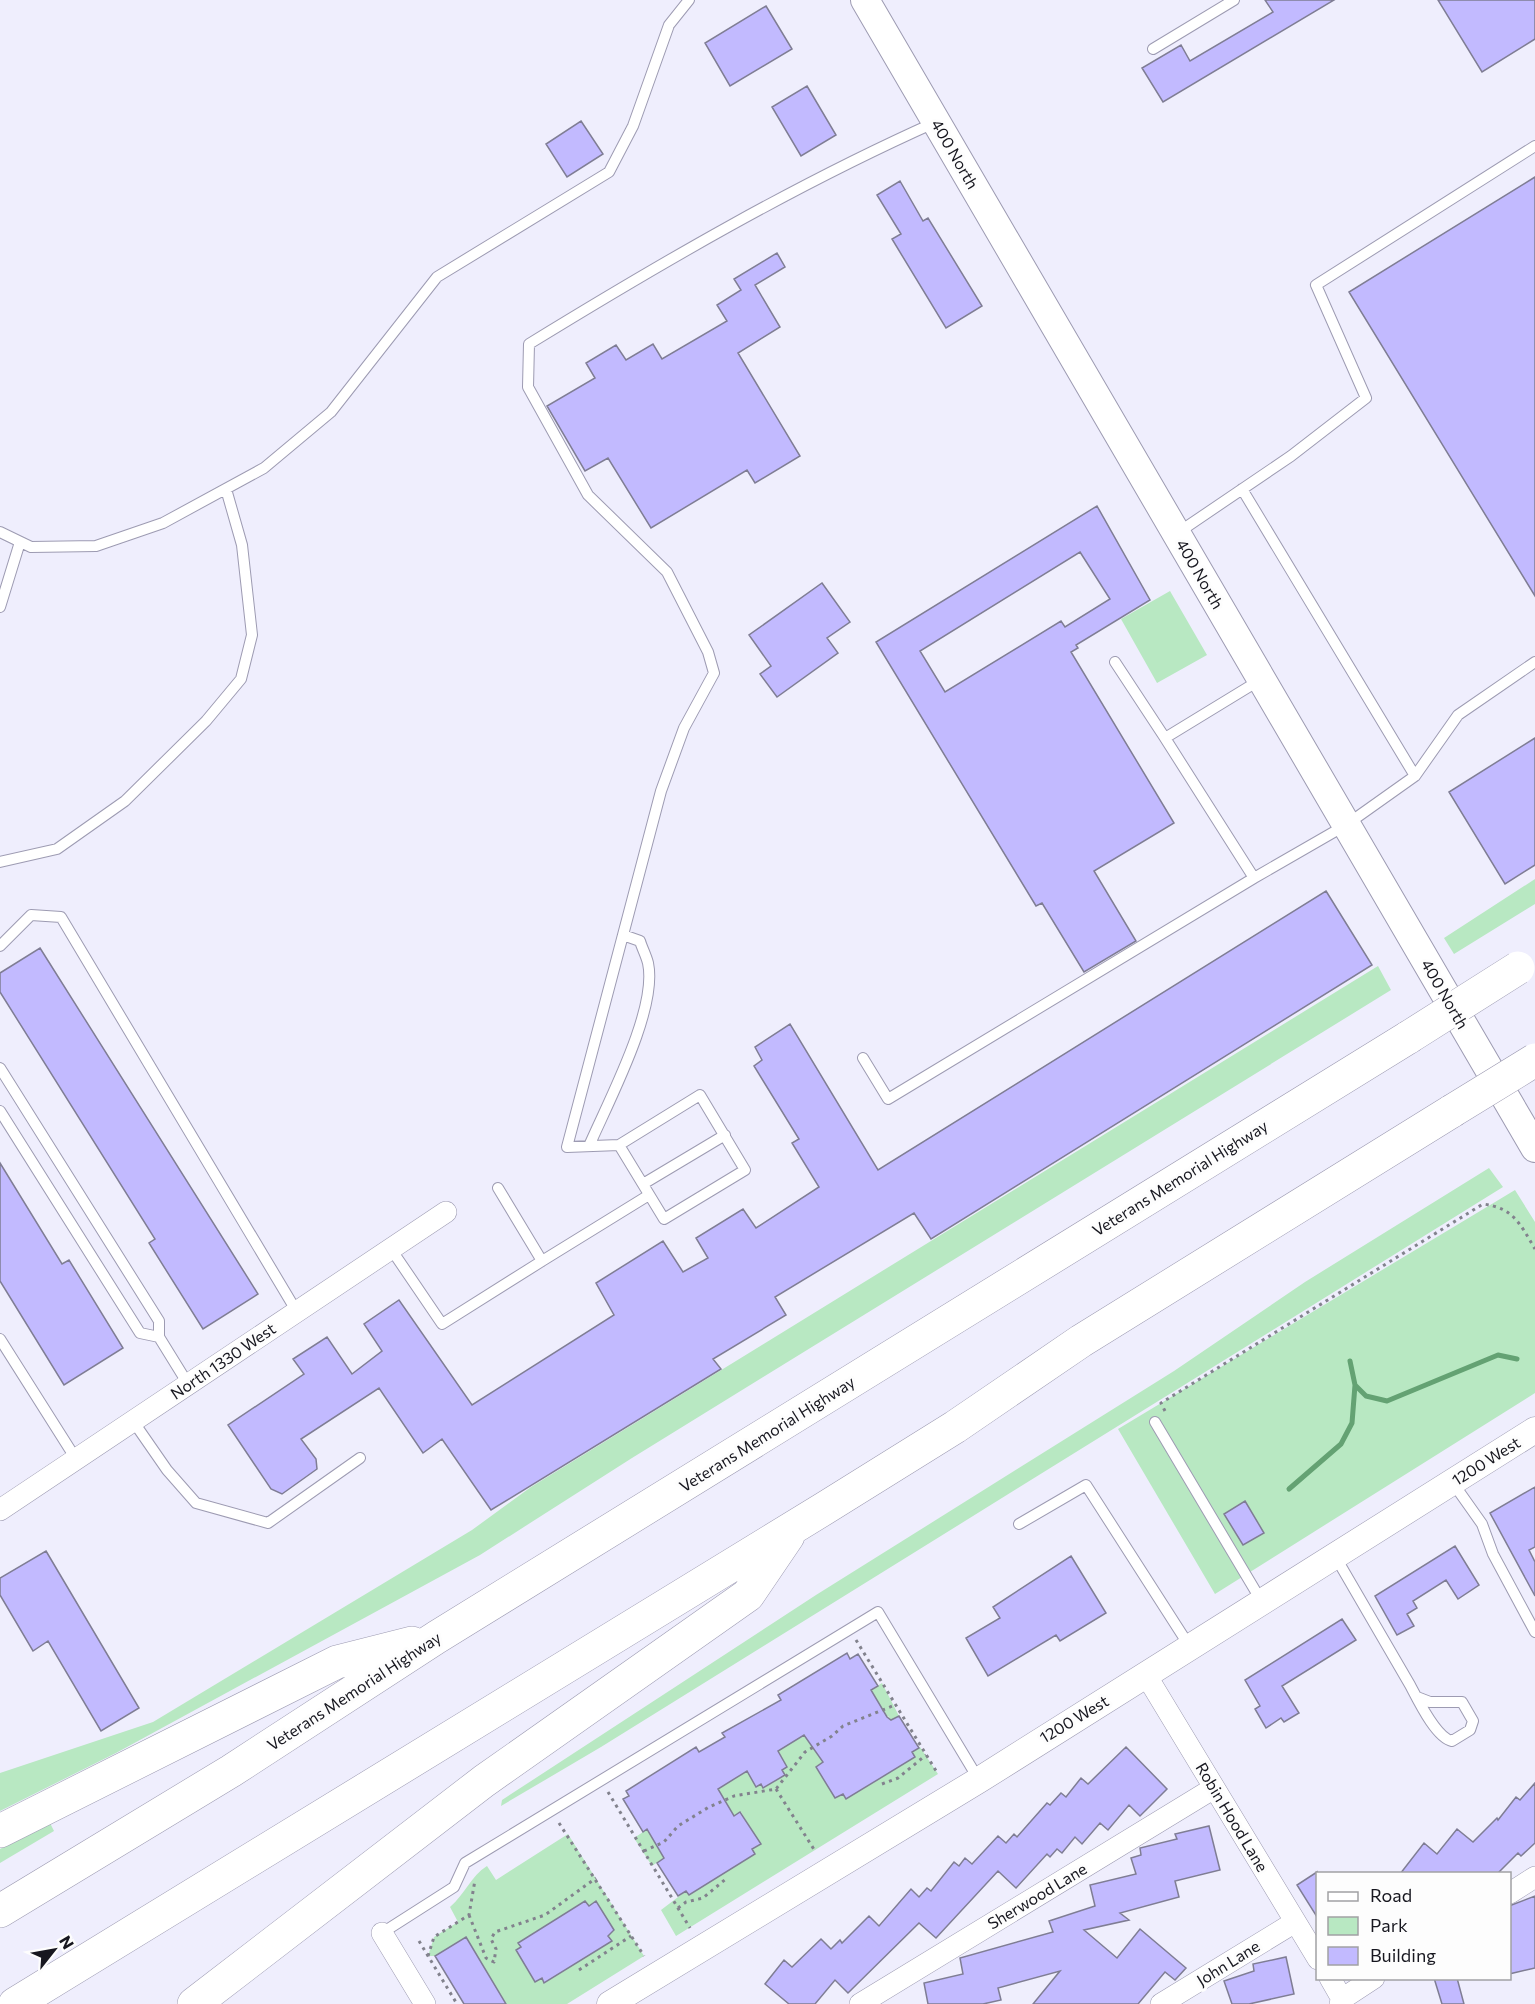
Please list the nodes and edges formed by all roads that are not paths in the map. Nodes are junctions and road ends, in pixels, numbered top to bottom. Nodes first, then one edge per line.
1 (690, 0) edge
2 (865, 0) edge
3 (1234, 0) edge
4 (1153, 49) dead end
5 (936, 122) junction
6 (1535, 146) edge
7 (226, 489) junction
8 (1242, 489) junction
9 (0, 532) edge
10 (1176, 534) junction
11 (20, 542) junction
12 (0, 607) edge
13 (1116, 662) dead end
14 (1535, 662) edge
15 (1261, 679) junction
16 (1165, 738) junction
17 (1415, 776) junction
18 (1346, 825) junction
19 (0, 862) edge
20 (1254, 878) junction
21 (623, 935) junction
22 (0, 946) edge
23 (1527, 964) edge
24 (863, 1058) dead end
25 (1535, 1060) edge
26 (0, 1068) edge
27 (0, 1112) edge
28 (725, 1135) junction
29 (619, 1145) junction
30 (589, 1146) junction
31 (1535, 1148) edge
32 (643, 1185) junction
33 (498, 1188) dead end
34 (649, 1195) junction
35 (446, 1212) dead end
36 (391, 1249) junction
37 (542, 1261) junction
38 (297, 1312) junction
39 (159, 1337) junction
40 (0, 1339) edge
41 (188, 1384) junction
42 (133, 1421) junction
43 (1155, 1422) dead end
44 (1535, 1430) edge
45 (360, 1458) dead end
46 (76, 1459) junction
47 (1453, 1482) junction
48 (0, 1510) edge
49 (1019, 1524) dead end
50 (794, 1527) junction
51 (1335, 1556) junction
52 (1262, 1602) junction
53 (1535, 1632) edge
54 (437, 1637) junction
55 (1190, 1647) junction
56 (1146, 1675) junction
57 (1417, 1697) junction
58 (979, 1780) junction
59 (1214, 1788) junction
60 (0, 1831) edge
61 (1535, 1877) edge
62 (1511, 1892) edge
63 (0, 1911) edge
64 (1295, 1922) junction
65 (382, 1933) joint
66 (1316, 1957) edge
67 (1331, 1980) edge
68 (1371, 1980) edge
69 (1341, 2002) edge
70 (15, 2004) edge
71 (194, 2004) edge
72 (425, 2004) edge
73 (610, 2004) edge
74 (860, 2004) edge
75 (1161, 2004) edge

1 - 7 lane
2 - 5 main road, 400 North
3 - 4 lane
5 - 10 main road, 400 North
5 - 21 lane
6 - 8 lane
7 - 11 lane
7 - 19 lane
8 - 10 lane
8 - 17 lane
9 - 11 lane
10 - 15 main road, 400 North
11 - 12 lane
13 - 16 lane
14 - 17 lane
15 - 16 lane
15 - 18 main road, 400 North
16 - 20 lane
17 - 18 lane
18 - 20 lane
18 - 31 main road, 400 North
20 - 24 lane
21 - 30 lane
21 - 30 lane
22 - 38 lane
23 - 54 highway, Veterans Memorial Highway, bridge
25 - 50 highway, bridge
26 - 39 lane
27 - 39 lane
28 - 29 lane
28 - 32 lane
28 - 34 lane
29 - 30 lane
29 - 32 lane
32 - 34 lane
33 - 37 lane
34 - 37 lane
35 - 36 street, North 1330 West
36 - 37 lane
36 - 38 street, North 1330 West
38 - 41 street, North 1330 West
39 - 41 lane
40 - 46 lane
41 - 42 street, North 1330 West
42 - 45 lane
42 - 46 street, North 1330 West
43 - 52 lane
44 - 47 street, 1200 West
46 - 48 street, North 1330 West
47 - 51 street, 1200 West
47 - 53 lane
49 - 55 lane
50 - 70 highway
50 - 71 highway
51 - 52 street, 1200 West
51 - 57 lane
52 - 55 street, 1200 West
54 - 60 highway
54 - 63 highway, Veterans Memorial Highway
55 - 56 street, 1200 West
56 - 58 street, 1200 West
56 - 59 street, Robin Hood Lane
57 - 57 lane
58 - 65 lane
58 - 73 street, 1200 West
59 - 64 street, Robin Hood Lane
59 - 74 street, Sherwood Lane
61 - 62 street
64 - 66 street, Robin Hood Lane
64 - 75 street, John Lane
65 - 72 street
67 - 69 street
68 - 69 street

